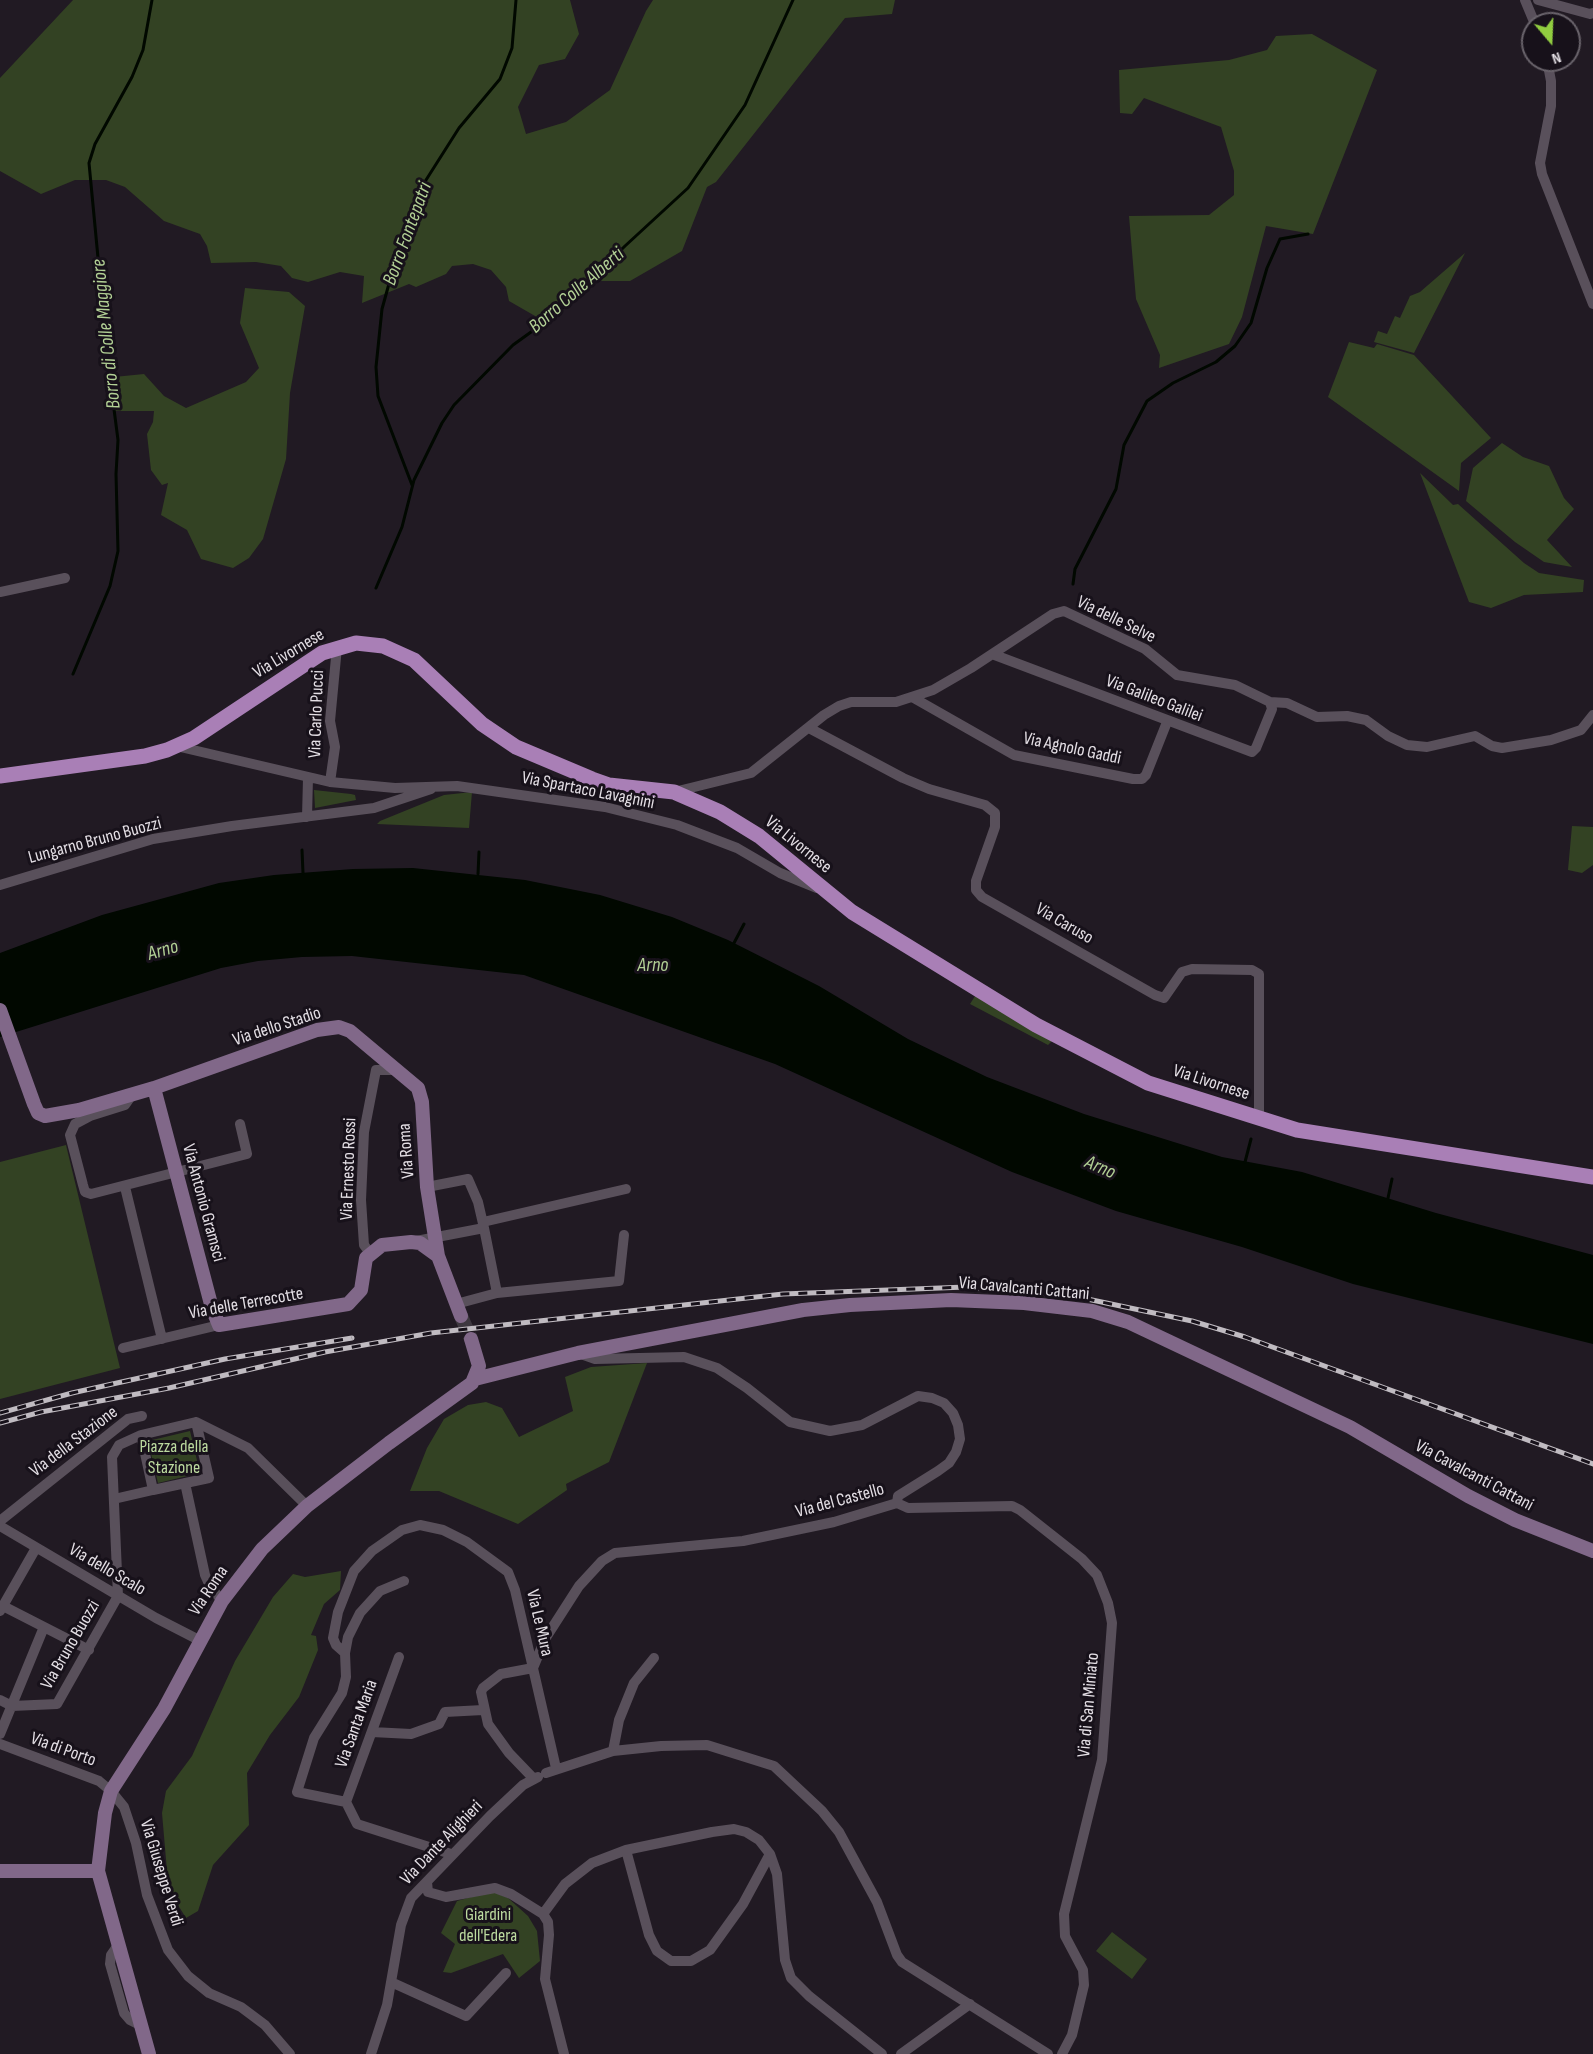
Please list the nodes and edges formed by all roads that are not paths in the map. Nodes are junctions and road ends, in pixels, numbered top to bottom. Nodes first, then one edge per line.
1 (1538, 0) edge
2 (1593, 13) edge
3 (1549, 72) edge
4 (1593, 303) edge
5 (65, 578) dead end
6 (0, 592) edge
7 (337, 647) junction
8 (992, 654) junction
9 (912, 697) junction
10 (1270, 702) junction
11 (1593, 715) edge
12 (1167, 722) junction
13 (809, 728) junction
14 (176, 746) junction
15 (0, 776) edge
16 (308, 778) junction
17 (330, 782) junction
18 (441, 786) junction
19 (674, 792) junction
20 (307, 817) junction
21 (0, 885) edge
22 (825, 891) junction
23 (0, 1010) edge
24 (396, 1070) junction
25 (418, 1088) joint
26 (154, 1089) junction
27 (132, 1095) junction
28 (1258, 1118) junction
29 (240, 1124) dead end
30 (177, 1173) junction
31 (1593, 1177) edge
32 (125, 1186) junction
33 (427, 1187) junction
34 (626, 1189) dead end
35 (484, 1225) junction
36 (624, 1235) dead end
37 (435, 1237) junction
38 (411, 1242) junction
39 (370, 1253) junction
40 (438, 1256) junction
41 (497, 1293) junction
42 (459, 1310) joint
43 (219, 1326) junction
44 (162, 1339) junction
45 (471, 1339) tunnel mouth
46 (123, 1348) dead end
47 (578, 1353) junction
48 (475, 1379) junction
49 (142, 1416) dead end
50 (196, 1422) junction
51 (141, 1435) junction
52 (185, 1484) junction
53 (153, 1491) junction
54 (114, 1499) junction
55 (897, 1503) junction
56 (307, 1506) junction
57 (0, 1521) edge
58 (0, 1526) edge
59 (36, 1548) junction
60 (1593, 1551) edge
61 (404, 1581) dead end
62 (118, 1596) junction
63 (222, 1601) junction
64 (1, 1609) edge
65 (44, 1627) junction
66 (199, 1640) junction
67 (89, 1650) junction
68 (345, 1653) junction
69 (399, 1657) dead end
70 (654, 1658) dead end
71 (533, 1668) junction
72 (0, 1700) edge
73 (12, 1706) junction
74 (483, 1710) junction
75 (372, 1732) junction
76 (0, 1734) edge
77 (0, 1744) edge
78 (613, 1751) junction
79 (543, 1774) junction
80 (111, 1791) junction
81 (346, 1802) junction
82 (626, 1850) junction
83 (451, 1854) junction
84 (770, 1854) junction
85 (0, 1871) edge
86 (98, 1871) junction
87 (427, 1882) junction
88 (543, 1914) junction
89 (506, 1973) dead end
90 (391, 1982) junction
91 (970, 2004) junction
92 (149, 2054) edge
93 (290, 2054) edge
94 (371, 2054) edge
95 (564, 2054) edge
96 (882, 2054) edge
97 (901, 2054) edge
98 (1048, 2054) edge
99 (1062, 2054) edge

1 - 2 street
3 - 4 street
5 - 6 street
7 - 14 main road, Via Livornese
7 - 17 street, Via Carlo Pucci
7 - 19 main road, Via Livornese
8 - 9 street, Via delle Selve
8 - 10 street, Via delle Selve
8 - 12 street, Via Galileo Galilei
9 - 12 street, Via Agnolo Gaddi
9 - 13 street, Via delle Selve
10 - 11 street, Via delle Selve
10 - 12 street, Via Galileo Galilei
13 - 19 street, Via delle Selve
13 - 28 street, Via Caruso
14 - 15 main road, Via Livornese
14 - 16 street, Via Spartaco Lavagnini
16 - 17 street, Via Spartaco Lavagnini
16 - 20 street
17 - 18 street, Via Spartaco Lavagnini
18 - 20 street, Lungarno Bruno Buozzi
18 - 22 street, Via Spartaco Lavagnini
19 - 22 main road, Via Livornese
20 - 21 street, Lungarno Bruno Buozzi
22 - 28 main road, Via Livornese
23 - 27 main road, Via dello Stadio
24 - 25 main road, Via dello Stadio
24 - 26 main road, Via dello Stadio
24 - 39 street, Via Ernesto Rossi
25 - 33 main road, Via Roma
26 - 27 main road, Via dello Stadio
26 - 30 main road, Via Antonio Gramsci
27 - 32 street, Via dello Stadio
28 - 31 main road, Via Livornese
29 - 30 street
30 - 32 street
30 - 43 main road, Via Antonio Gramsci
32 - 44 street
33 - 35 street
33 - 37 main road, Via Roma
34 - 35 street
35 - 37 street
35 - 41 street
36 - 41 street
37 - 38 street
37 - 40 main road, Via Roma
38 - 39 main road
38 - 40 main road
39 - 43 main road, Via delle Terrecotte
40 - 42 main road, Via Roma
41 - 42 street
43 - 44 street, Via delle Terrecotte
44 - 46 street, Via delle Terrecotte
45 - 48 main road
47 - 48 main road, Via Cavalcanti Cattani
47 - 55 street, Via del Castello
47 - 60 main road, Via Cavalcanti Cattani
48 - 56 main road, Via Roma
49 - 57 street, Via della Stazione
50 - 51 street
50 - 52 street
50 - 56 street
51 - 53 street
51 - 54 street
52 - 53 street
52 - 63 street
53 - 54 street
54 - 62 street
55 - 71 street, Via del Castello
55 - 99 street, Via di San Miniato
56 - 63 main road, Via Roma
58 - 59 street, Via dello Scalo
59 - 62 street, Via dello Scalo
59 - 64 street
61 - 68 street
62 - 66 street, Via dello Scalo
62 - 67 street, Via Bruno Buozzi
63 - 66 main road, Via Roma
64 - 65 street
65 - 67 street
65 - 73 street
66 - 80 main road, Via Roma
67 - 73 street, Via Bruno Buozzi
68 - 71 street, Via Le Mura
68 - 81 street
69 - 75 street, Via Santa Maria
70 - 78 street
71 - 74 street
71 - 79 street
72 - 73 street
73 - 76 street
74 - 75 street
74 - 79 street
75 - 81 street, Via Santa Maria
77 - 80 street, Via di Porto
78 - 79 street
78 - 91 street
79 - 83 street, Via Dante Alighieri
80 - 86 main road, Via Roma
80 - 93 street, Via Giuseppe Verdi
81 - 83 street
82 - 84 street
82 - 84 street
82 - 88 street
83 - 87 street, Via Dante Alighieri
84 - 96 street
85 - 86 main road
86 - 92 main road, Via Roma
87 - 88 street
87 - 90 street, Via Dante Alighieri
88 - 95 street
89 - 90 street
90 - 94 street, Via Dante Alighieri
91 - 97 street
91 - 98 street

